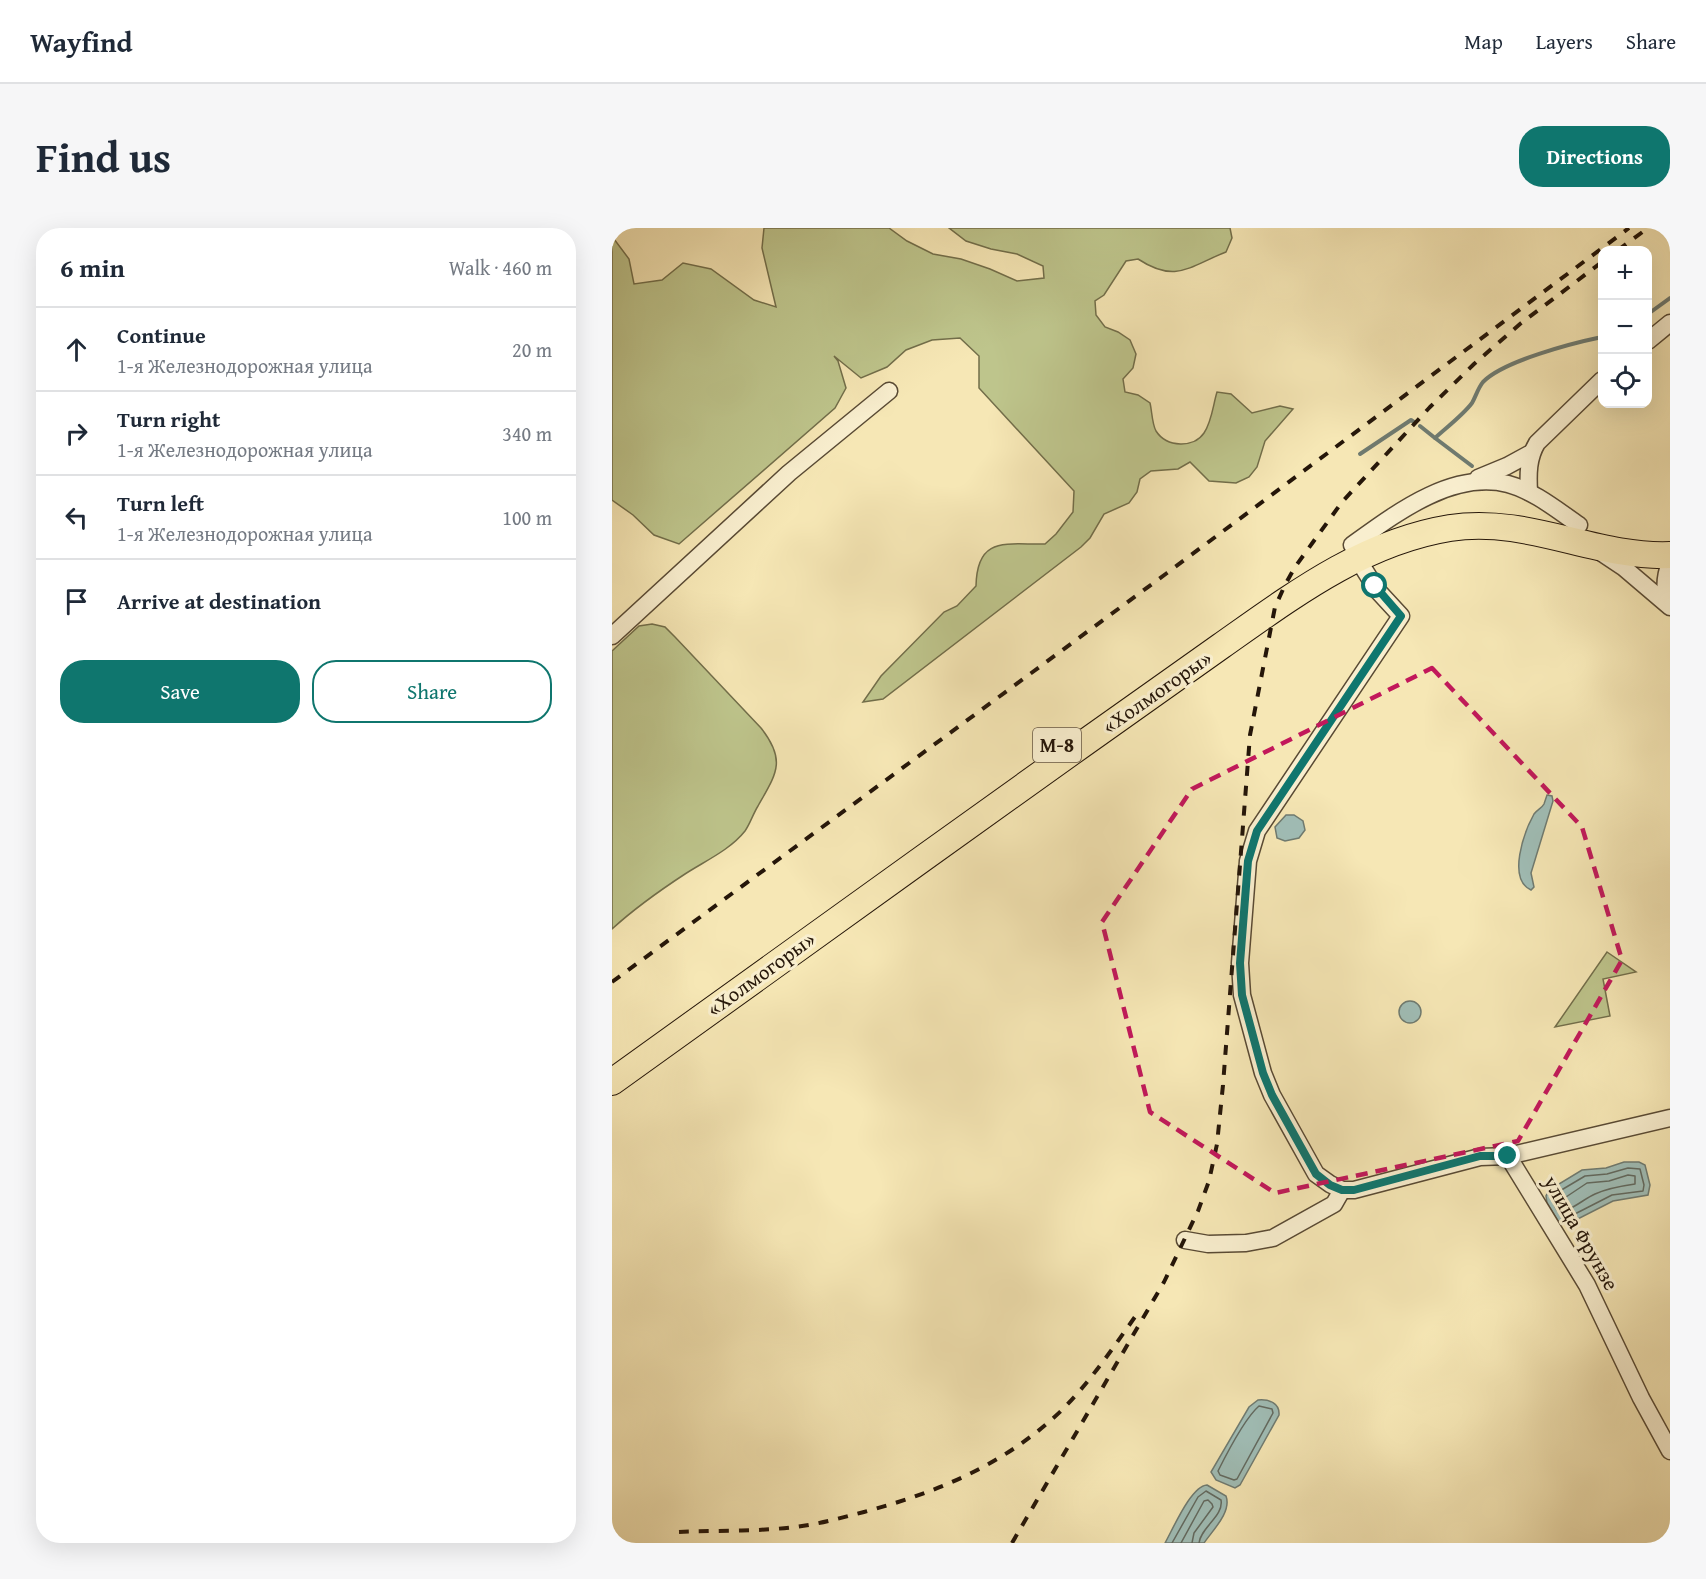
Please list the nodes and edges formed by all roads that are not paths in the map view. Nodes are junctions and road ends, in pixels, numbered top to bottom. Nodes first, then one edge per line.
1 (1670, 323) edge
2 (1652, 337) edge
3 (1598, 384) edge
4 (889, 391) dead end
5 (1532, 453) junction
6 (1470, 481) junction
7 (1529, 492) junction
8 (1584, 534) junction
9 (1670, 541) edge
10 (1354, 552) junction
11 (1670, 555) edge
12 (1670, 563) edge
13 (1670, 605) edge
14 (612, 636) edge
15 (612, 1064) edge
16 (612, 1082) edge
17 (1670, 1118) edge
18 (1508, 1156) junction
19 (1342, 1190) junction
20 (1185, 1240) dead end
21 (1670, 1451) edge

1 - 2 street
3 - 5 street
4 - 14 street
5 - 6 street
5 - 7 street
6 - 7 street
6 - 10 street
7 - 8 street
8 - 9 highway, «Холмогоры» / М-8
8 - 10 highway, «Холмогоры» / М-8
8 - 11 highway, «Холмогоры» / М-8
8 - 13 street
10 - 15 highway, «Холмогоры» / М-8
10 - 16 highway, «Холмогоры» / М-8
10 - 19 street
12 - 13 street
17 - 18 street, улица Фрунзе
18 - 19 street
18 - 21 street, улица Фрунзе
19 - 20 street

